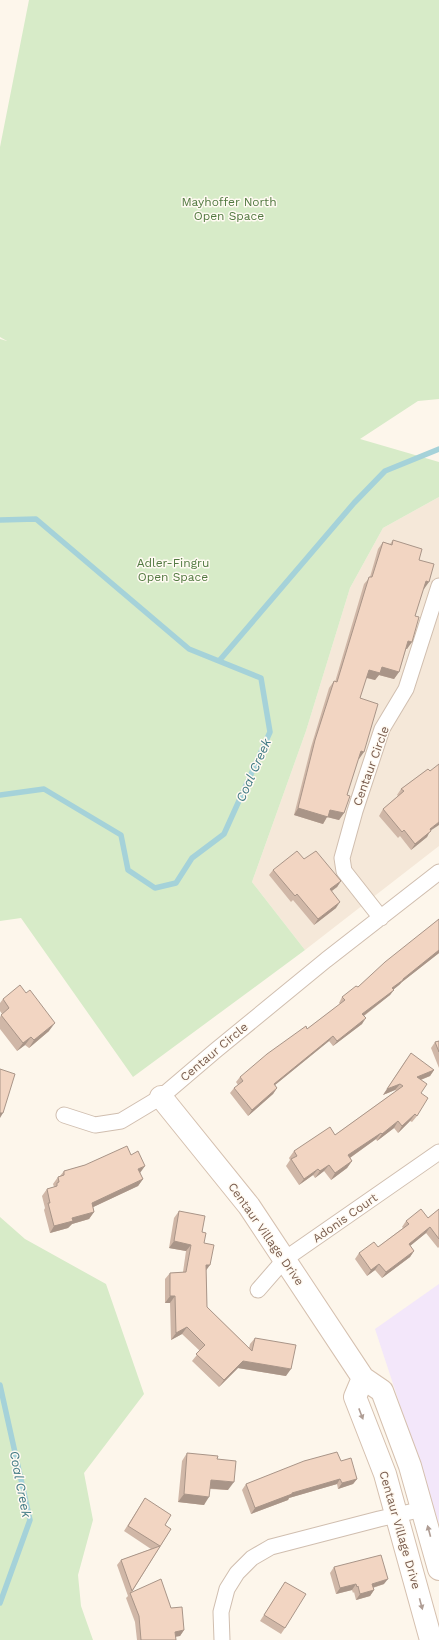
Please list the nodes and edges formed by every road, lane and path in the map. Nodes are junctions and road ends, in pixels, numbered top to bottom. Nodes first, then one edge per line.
1 (439, 586) edge
2 (439, 872) edge
3 (381, 918) junction
4 (161, 1097) junction
5 (64, 1115) dead end
6 (439, 1152) edge
7 (285, 1259) junction
8 (258, 1290) dead end
9 (363, 1378) junction
10 (423, 1509) junction
11 (396, 1516) junction
12 (439, 1569) edge
13 (222, 1640) edge
14 (431, 1640) edge

1 - 3 street, Centaur Circle
2 - 3 street, Centaur Circle
3 - 4 street, Centaur Circle
4 - 5 street, Centaur Circle
4 - 7 street, Centaur Village Drive
6 - 7 street, Adonis Court
7 - 8 street, Adonis Court
7 - 9 street, Centaur Village Drive
9 - 10 street, Centaur Village Drive
9 -> 11 street, Centaur Village Drive
10 - 11 street
12 -> 10 street, Centaur Village Drive
11 - 13 street
11 -> 14 street, Centaur Village Drive

